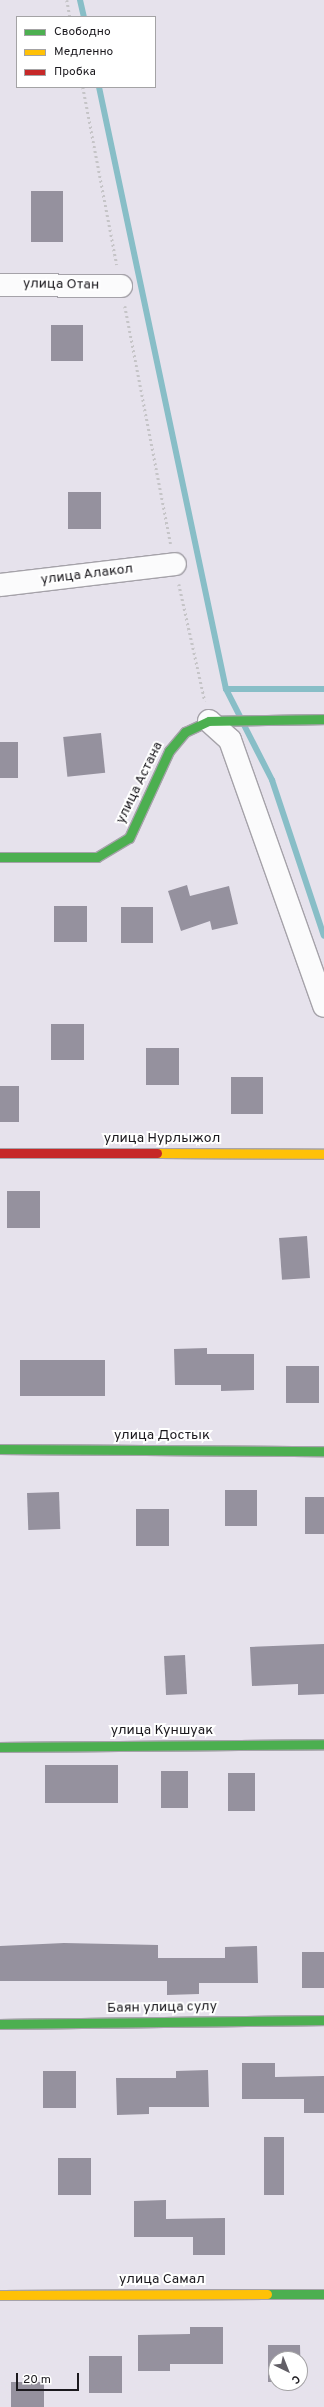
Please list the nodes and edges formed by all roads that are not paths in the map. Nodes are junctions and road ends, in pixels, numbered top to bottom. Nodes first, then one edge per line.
1 (0, 285) edge
2 (121, 286) road end
3 (175, 564) road end
4 (0, 585) edge
5 (324, 719) edge
6 (209, 720) junction
7 (0, 857) edge
8 (324, 1006) edge
9 (0, 1153) edge
10 (324, 1154) edge
11 (0, 1449) edge
12 (324, 1451) edge
13 (324, 1744) edge
14 (0, 1747) edge
15 (324, 2020) edge
16 (0, 2024) edge
17 (0, 2294) edge
18 (324, 2294) edge

1 - 2 street, улица Отан
3 - 4 street, улица Алакол
5 - 6 street
6 - 7 street, улица Астана
6 - 8 street
9 - 10 street, улица Нурлыжол
11 - 12 street, улица Достык
13 - 14 street, улица Куншуак
15 - 16 street, Баян улица сулу
17 - 18 street, улица Самал

